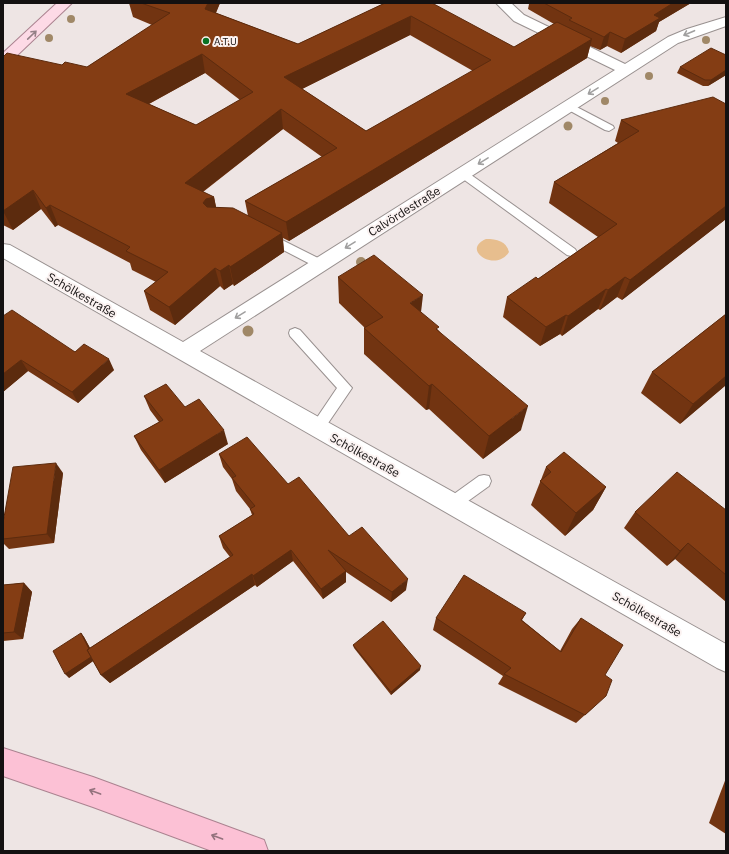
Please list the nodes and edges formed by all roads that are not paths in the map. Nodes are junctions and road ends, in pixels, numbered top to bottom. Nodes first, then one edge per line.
1 (50, 3) edge
2 (65, 3) edge
3 (503, 3) edge
4 (726, 20) edge
5 (3, 46) edge
6 (3, 61) edge
7 (626, 70) junction
8 (569, 106) junction
9 (609, 128) dead end
10 (463, 174) junction
11 (259, 232) edge
12 (3, 250) edge
13 (571, 252) dead end
14 (320, 264) junction
15 (295, 333) dead end
16 (183, 352) junction
17 (317, 428) junction
18 (484, 481) dead end
19 (452, 504) junction
20 (726, 659) edge
21 (3, 762) edge
22 (253, 851) edge

1 - 5 main road
6 -> 2 main road
3 - 7 street
4 -> 7 street, Calvördestraße
7 -> 8 street, Calvördestraße
8 - 9 lane
8 -> 10 street, Calvördestraße
10 - 13 lane
10 -> 14 street, Calvördestraße
11 - 14 lane
12 - 16 street, Schölkestraße
14 -> 16 street, Calvördestraße
15 - 17 lane
16 - 17 street, Schölkestraße
17 - 19 street, Schölkestraße
18 - 19 lane
19 - 20 street, Schölkestraße
22 -> 21 highway

